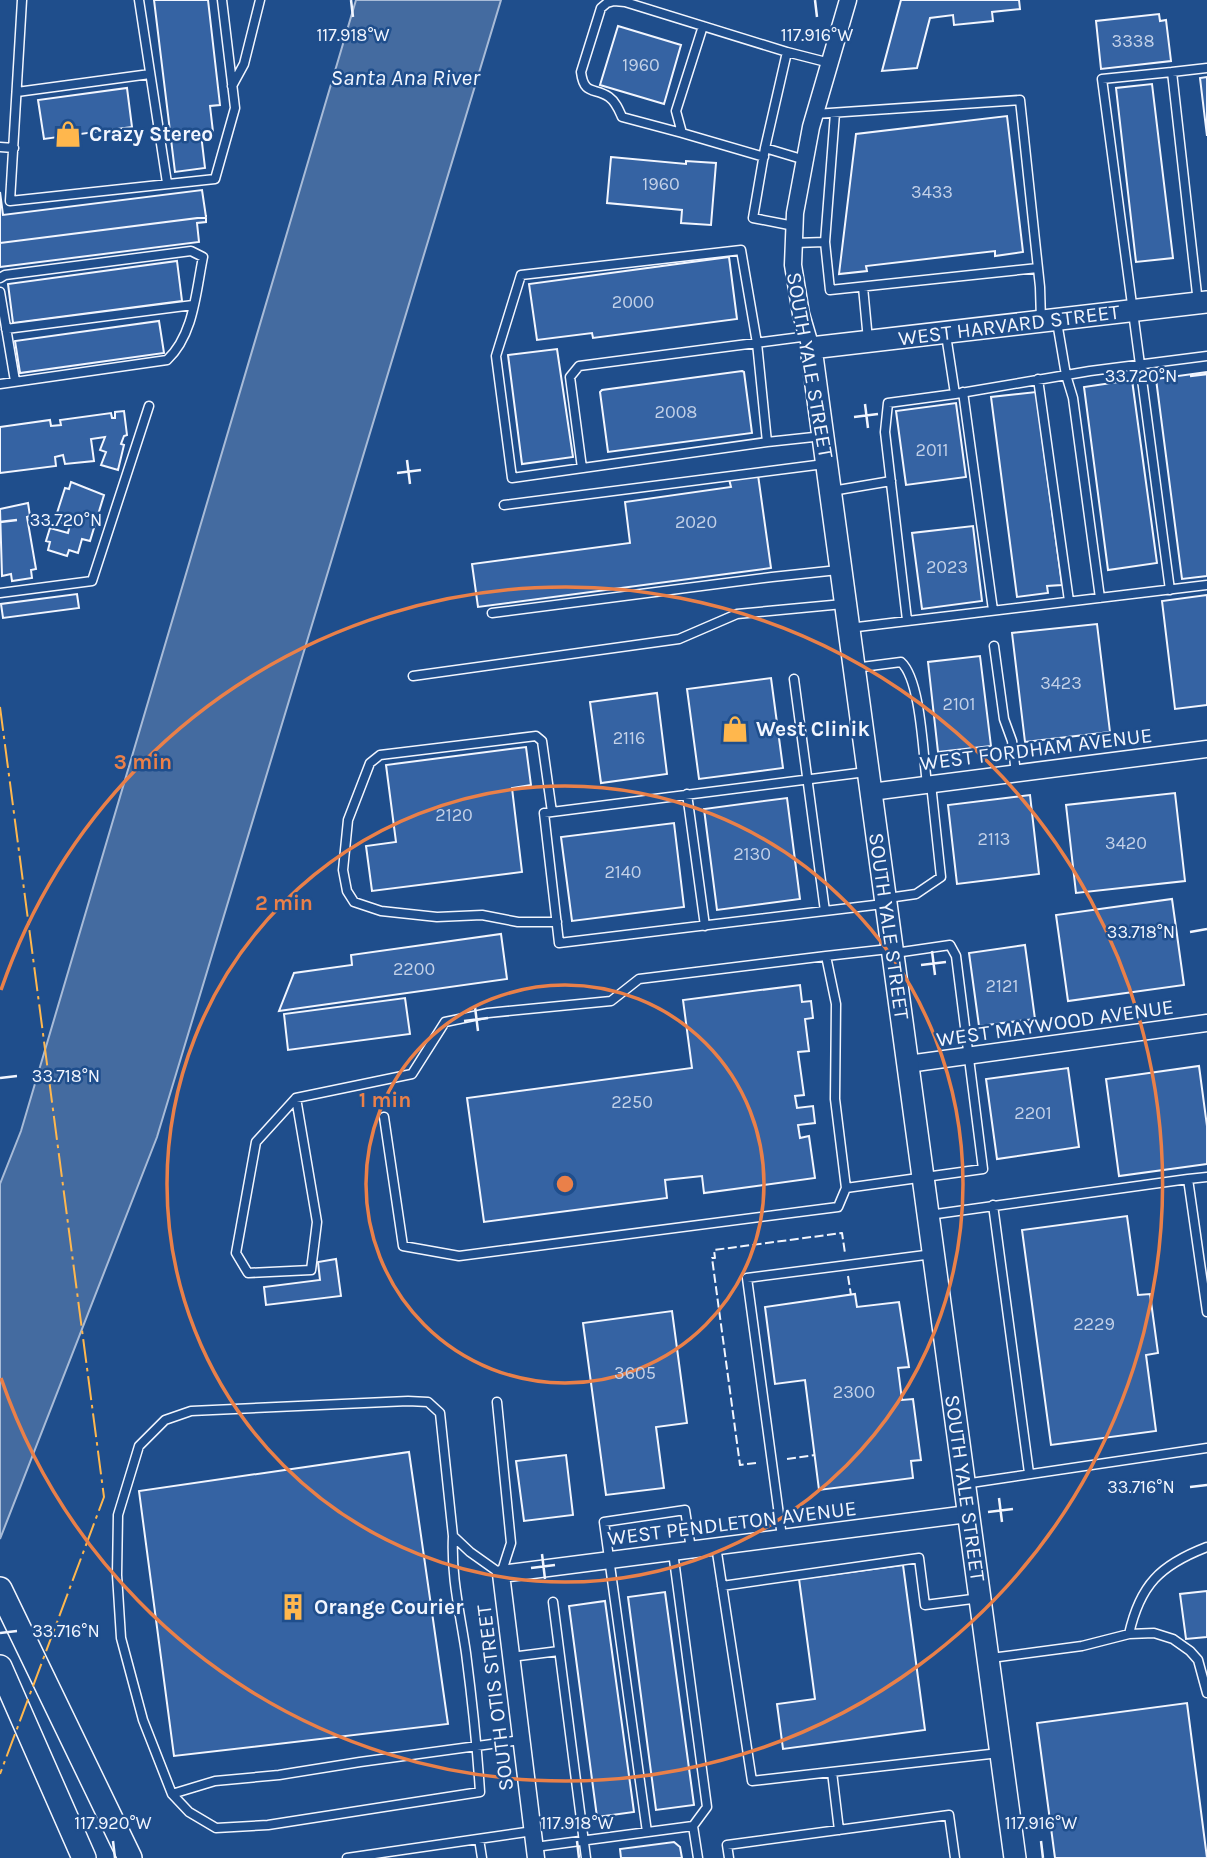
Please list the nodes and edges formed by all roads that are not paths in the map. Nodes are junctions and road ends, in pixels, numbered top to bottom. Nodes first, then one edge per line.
1 (22, 0) edge
2 (139, 0) edge
3 (222, 0) edge
4 (260, 0) edge
5 (848, 0) edge
6 (703, 26) junction
7 (787, 52) junction
8 (830, 63) junction
9 (1207, 68) edge
10 (1172, 72) junction
11 (150, 74) junction
12 (232, 86) junction
13 (17, 92) junction
14 (835, 113) junction
15 (815, 114) junction
16 (682, 133) junction
17 (0, 147) edge
18 (14, 148) junction
19 (764, 152) junction
20 (805, 160) junction
21 (167, 183) junction
22 (794, 234) junction
23 (825, 242) junction
24 (1038, 268) junction
25 (0, 278) edge
26 (863, 287) junction
27 (0, 292) edge
28 (1203, 302) edge
29 (193, 305) junction
30 (1131, 310) junction
31 (1049, 320) junction
32 (6, 329) junction
33 (946, 332) junction
34 (869, 341) junction
35 (810, 342) junction
36 (757, 343) junction
37 (1207, 356) edge
38 (1140, 364) junction
39 (1066, 375) junction
40 (1038, 379) junction
41 (15, 382) junction
42 (0, 384) edge
43 (959, 393) junction
44 (149, 406) dead end
45 (823, 436) junction
46 (767, 442) junction
47 (827, 463) junction
48 (582, 468) junction
49 (891, 481) junction
50 (831, 491) junction
51 (503, 505) dead end
52 (841, 570) junction
53 (1207, 585) edge
54 (1170, 590) junction
55 (0, 593) edge
56 (1100, 598) junction
57 (1069, 601) junction
58 (846, 604) junction
59 (993, 610) junction
60 (492, 613) dead end
61 (907, 620) junction
62 (849, 628) junction
63 (994, 646) dead end
64 (855, 668) junction
65 (413, 676) dead end
66 (794, 679) dead end
67 (1207, 749) edge
68 (1016, 773) junction
69 (807, 779) junction
70 (870, 782) junction
71 (929, 784) junction
72 (687, 794) junction
73 (552, 812) junction
74 (886, 901) junction
75 (825, 911) junction
76 (557, 922) junction
77 (705, 926) junction
78 (892, 951) junction
79 (826, 956) junction
80 (1207, 1023) edge
81 (968, 1055) junction
82 (908, 1064) junction
83 (296, 1098) junction
84 (384, 1118) dead end
85 (1207, 1177) edge
86 (923, 1178) junction
87 (1188, 1179) junction
88 (846, 1188) junction
89 (993, 1205) junction
90 (928, 1215) junction
91 (933, 1254) junction
92 (1207, 1312) edge
93 (497, 1402) dead end
94 (1207, 1448) edge
95 (1029, 1474) junction
96 (964, 1484) junction
97 (968, 1514) junction
98 (453, 1536) junction
99 (782, 1537) junction
100 (716, 1546) junction
101 (1207, 1547) edge
102 (691, 1549) junction
103 (673, 1551) junction
104 (608, 1560) junction
105 (501, 1574) junction
106 (722, 1586) junction
107 (0, 1589) edge
108 (980, 1598) junction
109 (552, 1602) dead end
110 (1129, 1634) junction
111 (559, 1651) junction
112 (511, 1657) junction
113 (988, 1659) junction
114 (2, 1672) edge
115 (1207, 1693) edge
116 (522, 1740) junction
117 (477, 1747) junction
118 (1000, 1753) junction
119 (832, 1772) junction
120 (172, 1794) junction
121 (693, 1826) junction
122 (839, 1830) junction
123 (647, 1832) junction
124 (479, 1839) junction
125 (584, 1840) junction
126 (534, 1845) edge
127 (84, 1858) edge
128 (130, 1858) edge
129 (348, 1858) edge
130 (482, 1858) edge
131 (586, 1858) edge
132 (698, 1858) edge
133 (729, 1858) edge
134 (955, 1858) edge
135 (1014, 1858) edge

1 - 13 lane
2 - 11 lane
3 - 12 lane
4 - 12 lane
5 - 8 street, SOUTH YALE STREET
6 - 7 lane
6 - 16 lane
6 - 16 lane
7 - 8 lane
7 - 19 lane
8 - 15 street, SOUTH YALE STREET
9 - 10 lane
10 - 28 lane
10 - 30 lane
11 - 13 lane
11 - 21 lane
12 - 21 lane
13 - 18 lane
14 - 15 lane
14 - 23 lane
14 - 24 lane
15 - 20 street, SOUTH YALE STREET
16 - 19 lane
17 - 18 lane
18 - 21 lane
19 - 20 lane
19 - 22 lane
20 - 22 street, SOUTH YALE STREET
22 - 23 lane
22 - 35 street, SOUTH YALE STREET
23 - 26 lane
24 - 26 lane
24 - 31 lane
25 - 29 lane
26 - 34 lane
27 - 32 lane
28 - 30 street, WEST HARVARD STREET
29 - 32 lane
29 - 41 lane
30 - 31 street, WEST HARVARD STREET
30 - 38 lane
31 - 33 street, WEST HARVARD STREET
31 - 39 lane
32 - 41 lane
33 - 34 street, WEST HARVARD STREET
33 - 43 lane
34 - 35 street, WEST HARVARD STREET
35 - 36 lane
35 - 45 street, SOUTH YALE STREET
36 - 46 lane
36 - 48 lane
36 - 48 lane
37 - 38 lane
38 - 39 lane
38 - 54 lane
39 - 40 lane
39 - 56 lane
40 - 43 lane
40 - 57 lane
41 - 42 lane
43 - 49 lane
43 - 59 lane
44 - 55 lane
45 - 46 lane
45 - 47 street, SOUTH YALE STREET
46 - 48 lane
47 - 50 street, SOUTH YALE STREET
47 - 51 lane
49 - 50 lane
49 - 61 lane
50 - 52 street, SOUTH YALE STREET
52 - 58 street, SOUTH YALE STREET
52 - 60 lane
53 - 54 lane
54 - 56 lane
56 - 57 lane
57 - 59 lane
58 - 62 street, SOUTH YALE STREET
58 - 65 lane
59 - 61 lane
61 - 62 lane
62 - 64 street, SOUTH YALE STREET
63 - 68 lane
64 - 70 street, SOUTH YALE STREET
64 - 71 lane
66 - 69 lane
67 - 68 street, WEST FORDHAM AVENUE
68 - 71 street, WEST FORDHAM AVENUE
69 - 70 lane
69 - 72 lane
69 - 75 lane
70 - 71 street, WEST FORDHAM AVENUE
70 - 74 street, SOUTH YALE STREET
71 - 74 lane
72 - 73 lane
72 - 77 lane
73 - 76 lane
73 - 76 lane
74 - 75 lane
74 - 78 street, SOUTH YALE STREET
75 - 77 lane
76 - 77 lane
78 - 79 lane
78 - 81 lane
78 - 82 street, SOUTH YALE STREET
79 - 83 lane
79 - 88 lane
80 - 81 street, WEST MAYWOOD AVENUE
81 - 82 street, WEST MAYWOOD AVENUE
81 - 86 lane
82 - 86 street, SOUTH YALE STREET
83 - 83 lane
84 - 88 lane
85 - 87 lane
86 - 88 lane
86 - 90 street, SOUTH YALE STREET
87 - 89 lane
87 - 92 lane
89 - 90 lane
89 - 95 lane
90 - 91 street, SOUTH YALE STREET
91 - 96 street, SOUTH YALE STREET
91 - 99 lane
93 - 105 lane
94 - 95 lane
95 - 96 lane
96 - 97 street, SOUTH YALE STREET
97 - 99 street, WEST PENDLETON AVENUE
97 - 108 street, SOUTH YALE STREET
98 - 105 lane
98 - 117 lane
98 - 120 lane
99 - 100 street, WEST PENDLETON AVENUE
100 - 102 street, WEST PENDLETON AVENUE
100 - 106 lane
101 - 110 lane
102 - 103 street, WEST PENDLETON AVENUE
102 - 104 lane
103 - 104 street, WEST PENDLETON AVENUE
103 - 121 lane
104 - 105 street, WEST PENDLETON AVENUE
104 - 123 lane
105 - 112 street, SOUTH OTIS STREET
106 - 108 lane
106 - 119 lane
107 - 128 main road
108 - 113 street, SOUTH YALE STREET
109 - 111 lane
110 - 113 lane
110 - 115 lane
111 - 112 lane
111 - 125 lane
112 - 116 street, SOUTH OTIS STREET
113 - 118 street, SOUTH YALE STREET
114 - 127 main road
116 - 117 lane
116 - 126 street, SOUTH OTIS STREET
117 - 120 lane
117 - 120 lane
118 - 119 lane
118 - 135 street, SOUTH YALE STREET
119 - 122 lane
121 - 123 lane
121 - 132 lane
122 - 133 lane
122 - 134 lane
123 - 125 lane
124 - 126 lane
124 - 129 lane
124 - 130 lane
125 - 126 lane
125 - 131 lane

